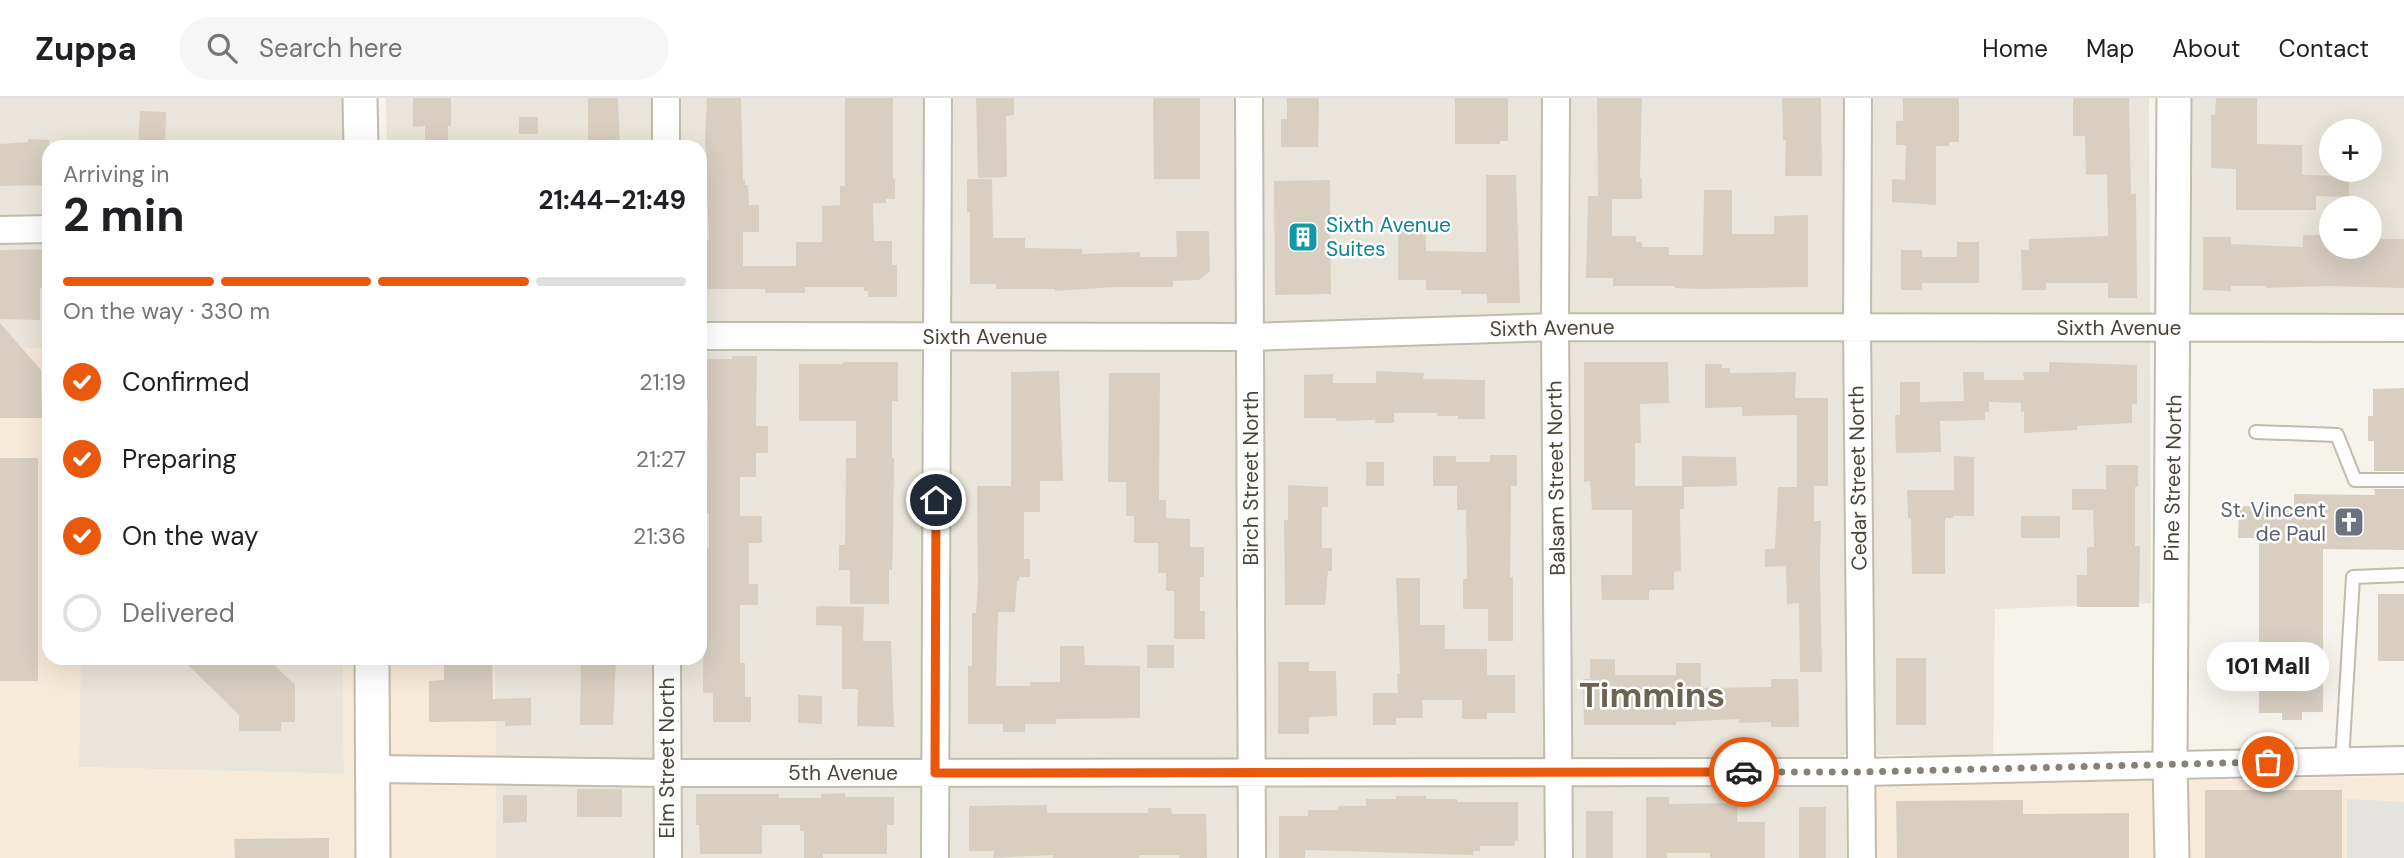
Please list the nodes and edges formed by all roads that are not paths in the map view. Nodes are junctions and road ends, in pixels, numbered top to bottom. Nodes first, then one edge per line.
1 (360, 98) edge
2 (666, 98) edge
3 (938, 98) edge
4 (1249, 98) edge
5 (1556, 98) edge
6 (1858, 98) edge
7 (2174, 98) edge
8 (361, 140) edge
9 (666, 140) edge
10 (42, 229) edge
11 (0, 230) edge
12 (1555, 327) junction
13 (1857, 327) junction
14 (2174, 328) junction
15 (2404, 328) edge
16 (707, 336) edge
17 (937, 337) junction
18 (1250, 337) junction
19 (2256, 432) dead end
20 (2404, 480) edge
21 (2404, 575) edge
22 (373, 665) edge
23 (667, 665) edge
24 (2404, 760) edge
25 (2342, 761) junction
26 (2170, 764) junction
27 (374, 769) junction
28 (1862, 772) junction
29 (667, 773) junction
30 (935, 773) junction
31 (1252, 773) junction
32 (1560, 773) junction
33 (373, 858) edge
34 (668, 858) edge
35 (935, 858) edge
36 (1252, 858) edge
37 (1559, 858) edge
38 (1862, 858) edge
39 (2172, 858) edge

1 - 8 street
2 - 9 street
3 - 17 street
4 - 18 street, Birch Street North
5 - 12 street, Balsam Street North
6 - 13 street, Cedar Street North
7 - 14 street, Pine Street North
10 - 11 street
12 - 13 street, Sixth Avenue
12 - 18 street, Sixth Avenue
12 - 32 street, Balsam Street North
13 - 14 street, Sixth Avenue
13 - 28 street, Cedar Street North
14 - 15 street, Sixth Avenue
14 - 26 street, Pine Street North
16 - 17 street, Sixth Avenue
17 - 18 street, Sixth Avenue
17 - 30 street
18 - 31 street, Birch Street North
19 - 20 lane
21 - 25 lane
22 - 27 street
23 - 29 street, Elm Street North
24 - 25 street, 5th Avenue
25 - 26 street, 5th Avenue
26 - 28 street, 5th Avenue
26 - 39 street, Pine Street North
27 - 29 street, 5th Avenue
27 - 33 street
28 - 32 street, 5th Avenue
28 - 38 street, Cedar Street North
29 - 30 street, 5th Avenue
29 - 34 street, Elm Street North
30 - 31 street, 5th Avenue
30 - 35 street
31 - 32 street, 5th Avenue
31 - 36 street, Birch Street North
32 - 37 street, Balsam Street North

